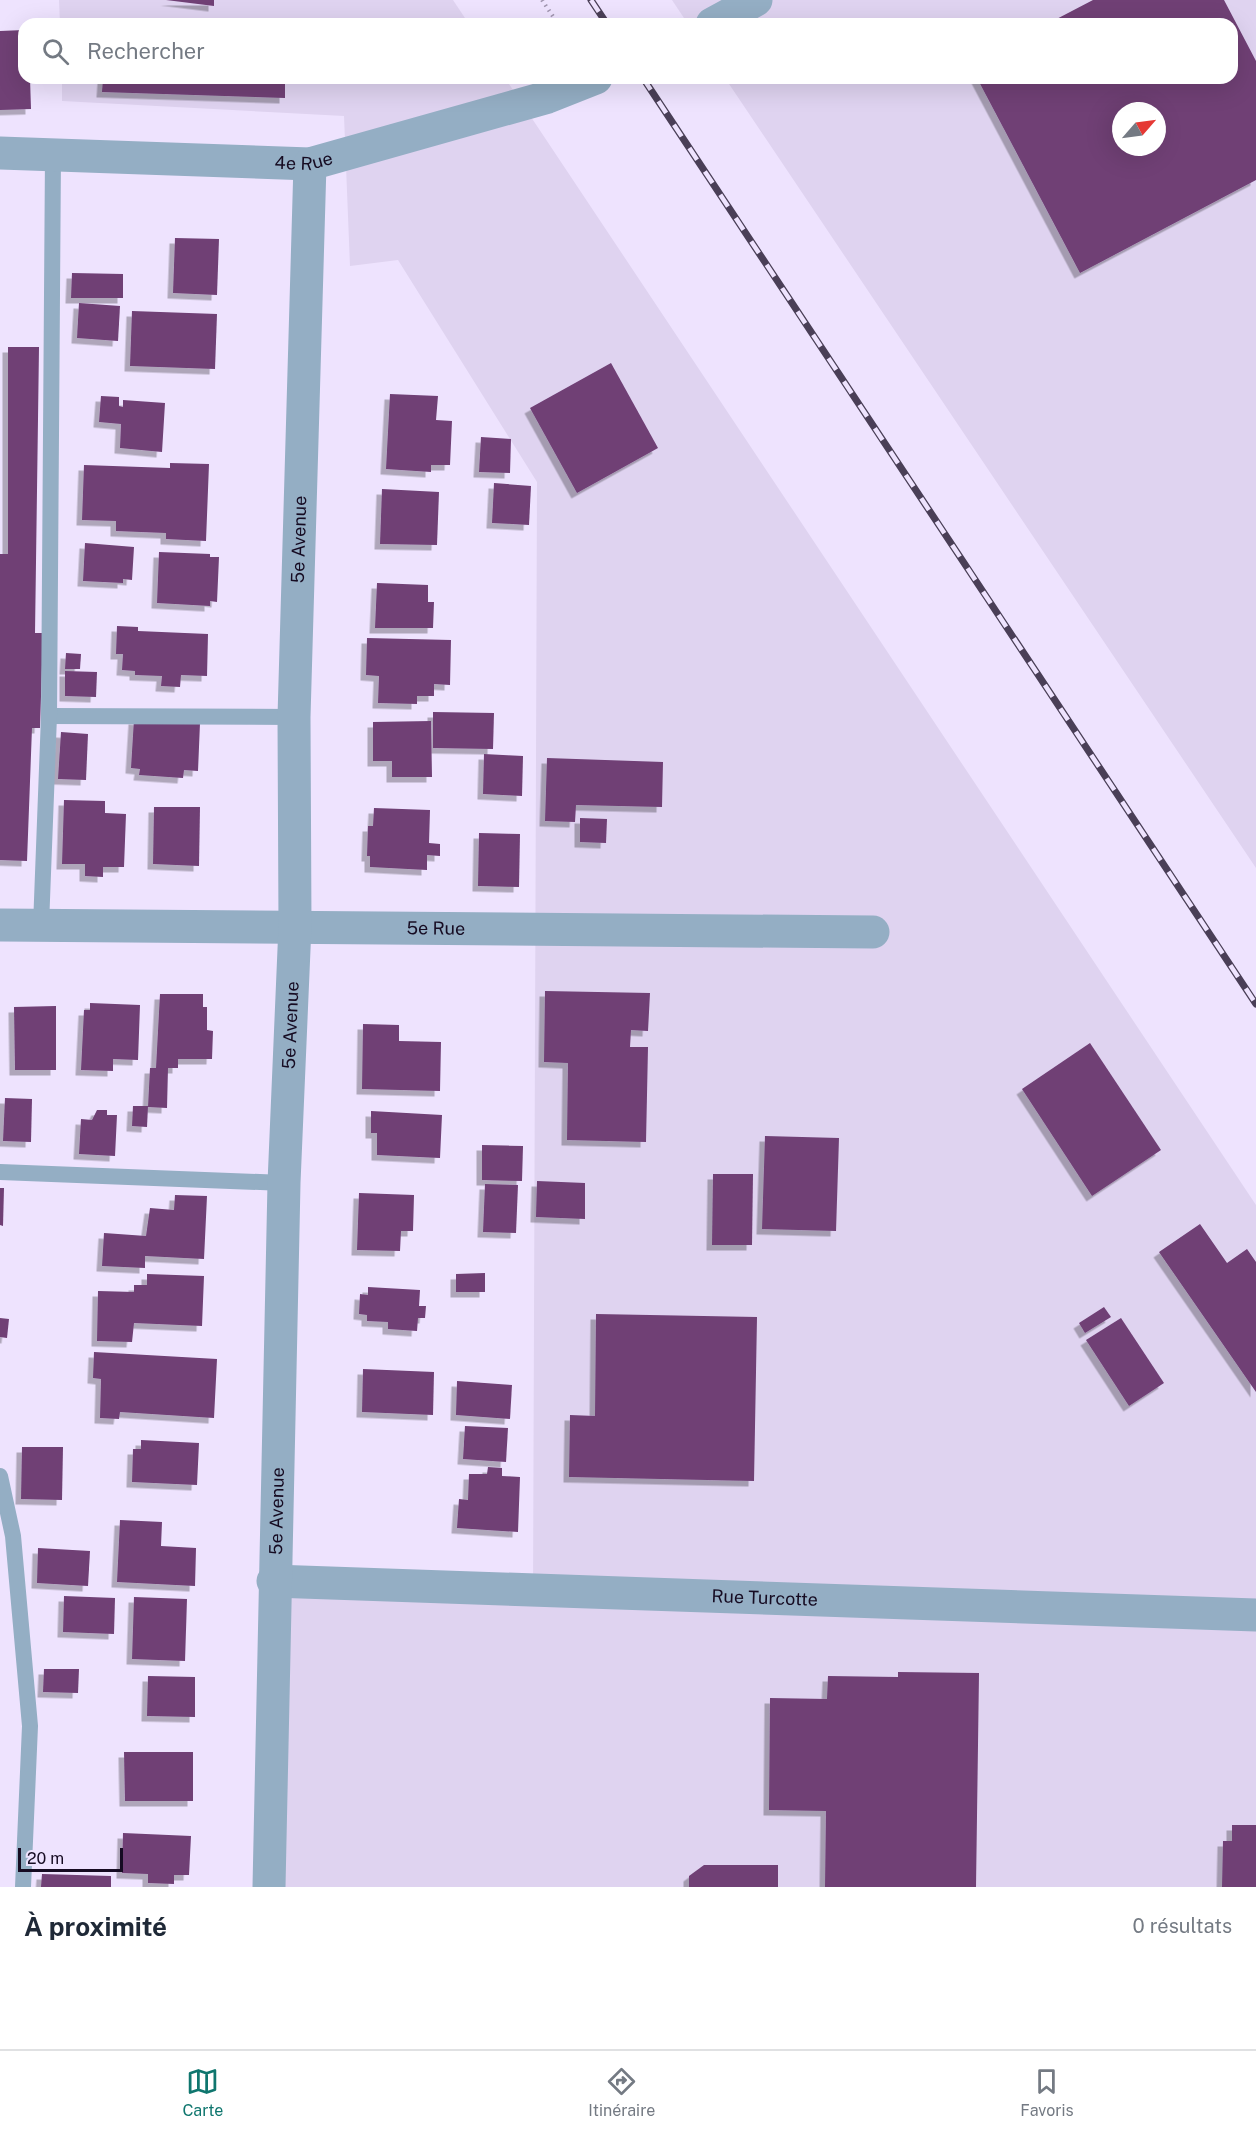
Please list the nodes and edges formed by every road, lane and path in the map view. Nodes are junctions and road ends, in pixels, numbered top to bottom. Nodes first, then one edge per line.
1 (542, 0) edge
2 (756, 0) edge
3 (554, 18) edge
4 (723, 18) edge
5 (580, 84) edge
6 (0, 153) edge
7 (53, 154) junction
8 (310, 164) junction
9 (49, 716) junction
10 (294, 717) junction
11 (0, 925) edge
12 (41, 926) junction
13 (295, 926) junction
14 (873, 933) dead end
15 (0, 1172) edge
16 (284, 1183) junction
17 (0, 1476) edge
18 (273, 1581) junction
19 (1256, 1615) edge
20 (23, 1887) edge
21 (269, 1887) edge

1 - 3 path
2 - 4 street
5 - 8 street, 4e Rue
6 - 7 street, 4e Rue
7 - 8 street, 4e Rue
7 - 9 lane
8 - 10 street, 5e Avenue
9 - 10 lane
9 - 12 lane
10 - 13 street, 5e Avenue
11 - 12 street, 5e Rue
12 - 13 street, 5e Rue
13 - 14 street, 5e Rue
13 - 16 street, 5e Avenue
15 - 16 lane
16 - 18 street, 5e Avenue
17 - 20 lane
18 - 19 street, Rue Turcotte
18 - 21 street, 5e Avenue

